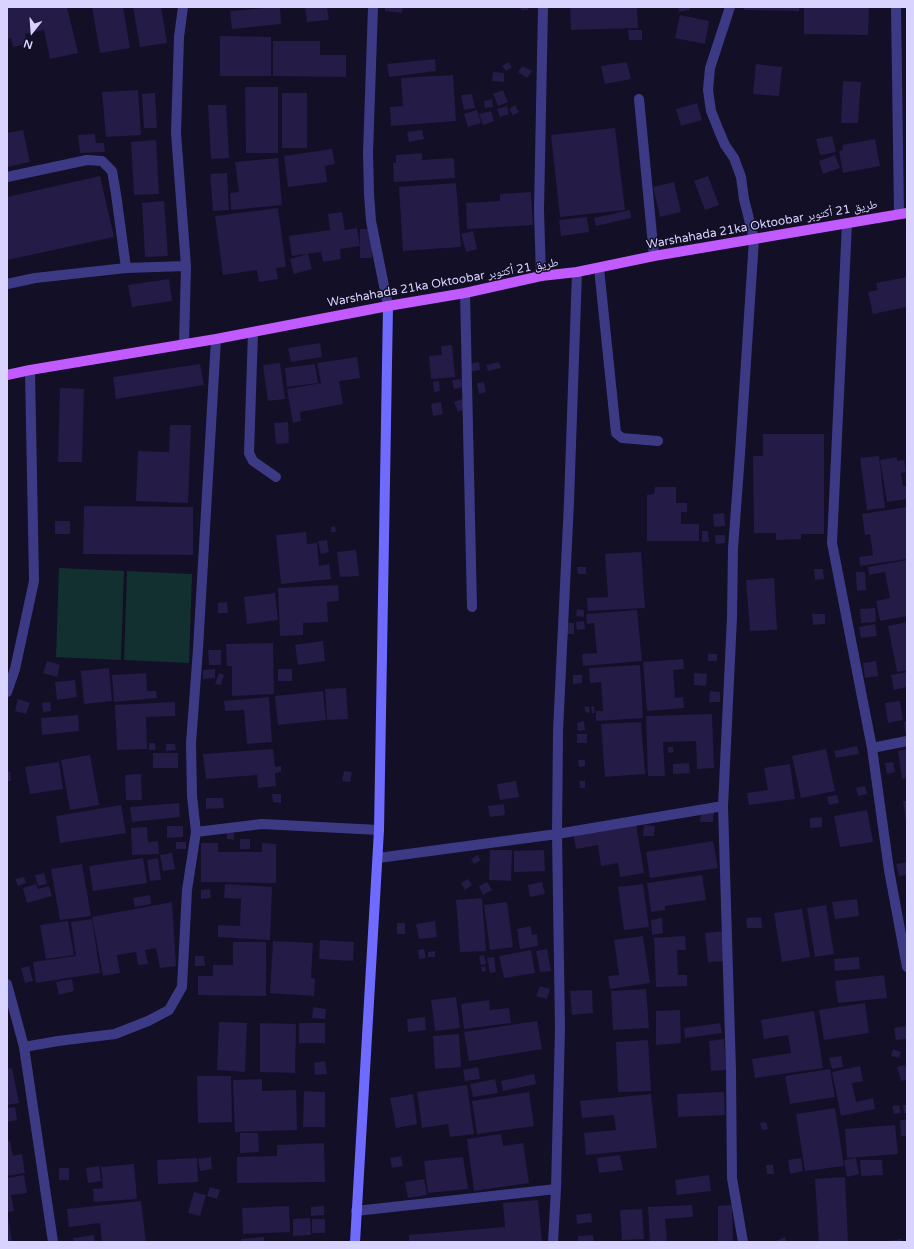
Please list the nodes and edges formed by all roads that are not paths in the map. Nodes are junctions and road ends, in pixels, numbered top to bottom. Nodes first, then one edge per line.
1 (183, 7) edge
2 (373, 7) edge
3 (543, 7) edge
4 (730, 7) edge
5 (896, 7) edge
6 (639, 99) dead end
7 (7, 177) edge
8 (903, 214) edge
9 (847, 222) junction
10 (754, 239) junction
11 (654, 256) junction
12 (186, 266) junction
13 (126, 268) junction
14 (599, 268) junction
15 (577, 272) junction
16 (541, 276) junction
17 (7, 284) edge
18 (465, 293) junction
19 (388, 306) junction
20 (253, 332) junction
21 (216, 338) junction
22 (184, 344) junction
23 (30, 370) junction
24 (7, 375) edge
25 (658, 442) dead end
26 (276, 477) dead end
27 (472, 607) dead end
28 (7, 692) edge
29 (907, 741) edge
30 (872, 748) junction
31 (723, 806) junction
32 (379, 830) junction
33 (196, 832) junction
34 (557, 834) junction
35 (378, 858) junction
36 (907, 967) edge
37 (7, 984) edge
38 (10, 1006) edge
39 (24, 1047) junction
40 (556, 1189) junction
41 (356, 1211) junction
42 (54, 1242) edge
43 (355, 1242) edge
44 (553, 1242) edge
45 (743, 1242) edge

1 - 12 street
2 - 19 street
3 - 16 street
4 - 10 street
5 - 8 street
6 - 11 street
7 - 13 street
8 - 9 main road, Warshahada 21ka Oktoobar طريق 21 أكتوبر
9 - 10 main road, Warshahada 21ka Oktoobar طريق 21 أكتوبر
9 - 30 street
10 - 11 main road, Warshahada 21ka Oktoobar طريق 21 أكتوبر
10 - 31 street
11 - 14 main road, Warshahada 21ka Oktoobar طريق 21 أكتوبر
12 - 13 street
12 - 22 street
13 - 17 street
14 - 15 main road, Warshahada 21ka Oktoobar طريق 21 أكتوبر
14 - 25 street
15 - 16 main road, Warshahada 21ka Oktoobar طريق 21 أكتوبر
15 - 34 street
16 - 18 main road, Warshahada 21ka Oktoobar طريق 21 أكتوبر
18 - 19 main road, Warshahada 21ka Oktoobar طريق 21 أكتوبر
18 - 27 street
19 - 20 main road, Warshahada 21ka Oktoobar طريق 21 أكتوبر
19 - 32 street
20 - 21 main road, Warshahada 21ka Oktoobar طريق 21 أكتوبر
20 - 26 street
21 - 22 main road, Warshahada 21ka Oktoobar طريق 21 أكتوبر
21 - 33 street
22 - 23 main road, Warshahada 21ka Oktoobar طريق 21 أكتوبر
23 - 24 main road, Warshahada 21ka Oktoobar طريق 21 أكتوبر
23 - 28 street
29 - 30 street
30 - 36 street
31 - 34 street
31 - 45 street
32 - 33 street
32 - 35 street
33 - 39 street
34 - 35 street
34 - 40 street
35 - 41 street
37 - 38 street
38 - 39 street
39 - 42 street
40 - 41 street
40 - 44 street
41 - 43 street

